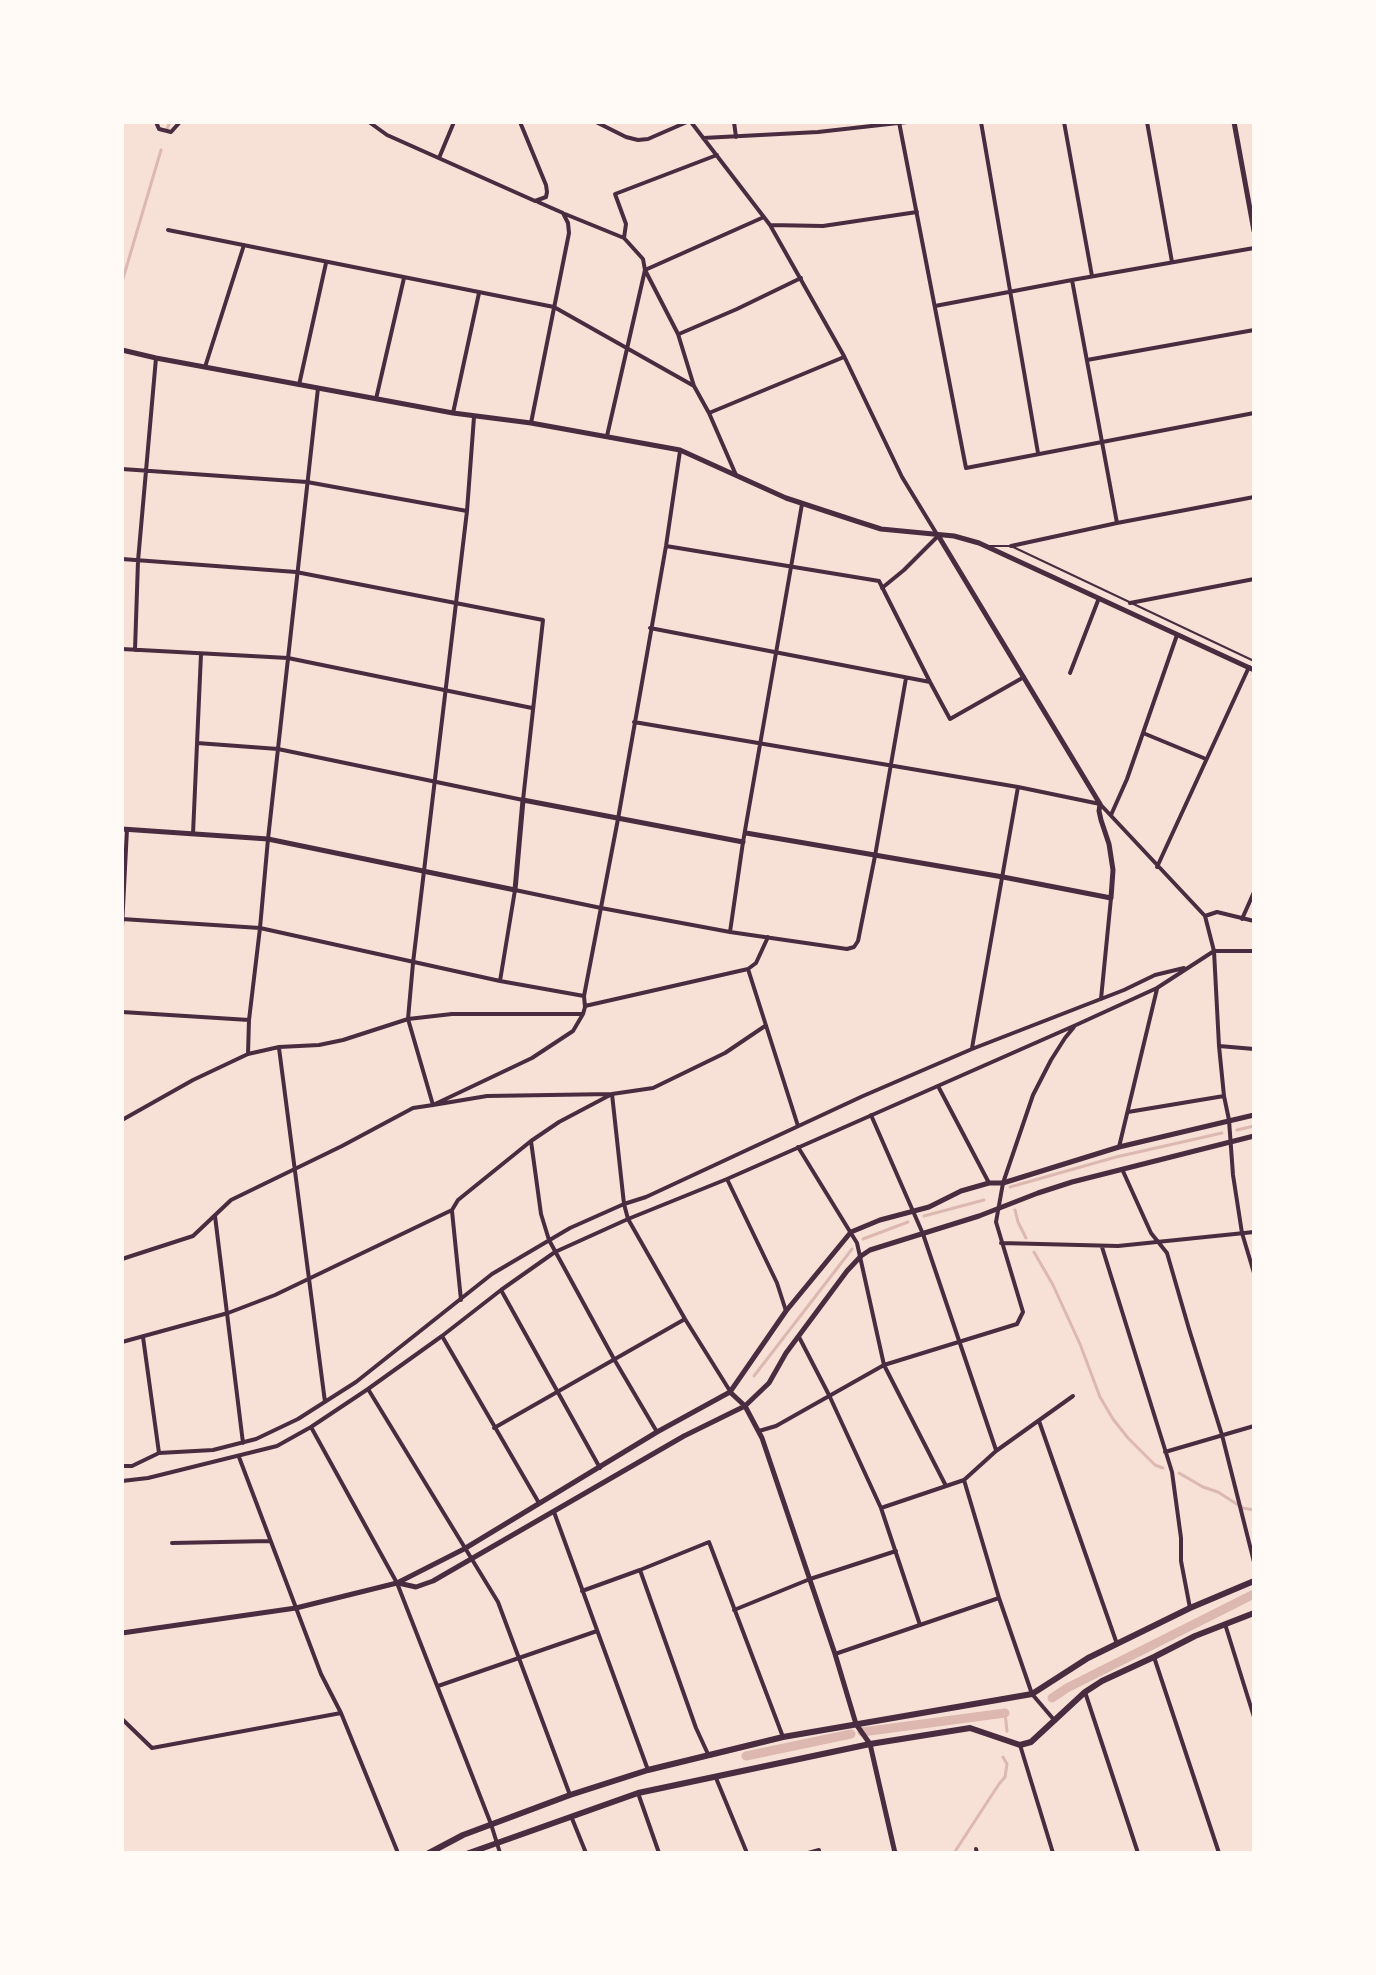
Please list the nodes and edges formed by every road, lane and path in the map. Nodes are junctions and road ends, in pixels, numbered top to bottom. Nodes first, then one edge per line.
1 (156, 122) edge
2 (180, 122) edge
3 (369, 122) edge
4 (454, 122) edge
5 (520, 122) edge
6 (596, 122) edge
7 (689, 122) edge
8 (734, 122) edge
9 (816, 122) edge
10 (907, 122) edge
11 (981, 122) edge
12 (1064, 122) edge
13 (1147, 122) edge
14 (1234, 122) edge
15 (900, 123) edge
16 (818, 132) junction
17 (736, 137) junction
18 (703, 138) junction
19 (717, 155) junction
20 (439, 158) junction
21 (535, 201) junction
22 (917, 212) junction
23 (563, 213) junction
24 (764, 217) junction
25 (770, 225) junction
26 (168, 230) dead end
27 (1254, 231) edge
28 (624, 238) junction
29 (244, 245) junction
30 (1254, 248) edge
31 (1172, 262) junction
32 (326, 263) junction
33 (645, 270) junction
34 (1092, 276) junction
35 (404, 278) junction
36 (801, 278) junction
37 (1072, 280) junction
38 (1010, 292) junction
39 (479, 293) junction
40 (935, 306) junction
41 (554, 307) junction
42 (1254, 330) edge
43 (678, 334) junction
44 (627, 347) junction
45 (122, 350) edge
46 (844, 356) junction
47 (156, 358) junction
48 (1087, 360) junction
49 (205, 367) junction
50 (299, 385) junction
51 (694, 386) junction
52 (318, 388) junction
53 (376, 399) junction
54 (453, 413) junction
55 (709, 413) junction
56 (1254, 413) edge
57 (474, 417) junction
58 (531, 423) junction
59 (607, 436) junction
60 (1102, 442) junction
61 (680, 450) junction
62 (1038, 453) junction
63 (122, 469) edge
64 (147, 471) junction
65 (736, 475) junction
66 (307, 482) junction
67 (1254, 497) edge
68 (802, 503) junction
69 (467, 511) junction
70 (1117, 523) junction
71 (938, 536) junction
72 (666, 546) junction
73 (984, 546) junction
74 (1011, 546) junction
75 (122, 559) edge
76 (138, 561) junction
77 (791, 566) junction
78 (296, 572) junction
79 (1254, 579) edge
80 (882, 588) junction
81 (1099, 598) junction
82 (456, 602) junction
83 (1130, 603) junction
84 (650, 628) junction
85 (1177, 635) junction
86 (122, 649) edge
87 (135, 650) junction
88 (201, 654) junction
89 (776, 654) junction
90 (288, 658) junction
91 (1254, 661) edge
92 (1251, 669) edge
93 (1070, 673) dead end
94 (1024, 677) junction
95 (906, 678) junction
96 (930, 682) junction
97 (446, 691) junction
98 (532, 708) junction
99 (634, 722) junction
100 (1143, 733) junction
101 (197, 743) junction
102 (761, 743) junction
103 (278, 749) junction
104 (1206, 759) junction
105 (889, 765) junction
106 (436, 781) junction
107 (1018, 787) junction
108 (523, 800) junction
109 (1100, 804) junction
110 (1111, 815) junction
111 (618, 819) junction
112 (124, 829) edge
113 (746, 833) junction
114 (193, 834) junction
115 (268, 839) junction
116 (743, 842) junction
117 (875, 856) junction
118 (1157, 867) junction
119 (425, 872) junction
120 (1003, 877) junction
121 (515, 890) junction
122 (1254, 892) edge
123 (1111, 898) junction
124 (601, 908) junction
125 (1205, 916) junction
126 (122, 919) edge
127 (1242, 919) junction
128 (1254, 921) edge
129 (122, 927) edge
130 (260, 928) junction
131 (730, 932) junction
132 (768, 937) junction
133 (1214, 951) junction
134 (1254, 951) edge
135 (413, 963) junction
136 (1186, 967) junction
137 (748, 969) junction
138 (500, 981) junction
139 (1157, 988) junction
140 (584, 996) junction
141 (1101, 999) junction
142 (585, 1007) junction
143 (122, 1012) edge
144 (583, 1014) junction
145 (408, 1019) junction
146 (249, 1020) junction
147 (1076, 1025) junction
148 (765, 1026) junction
149 (1219, 1046) junction
150 (279, 1047) junction
151 (972, 1049) junction
152 (1254, 1049) edge
153 (248, 1054) junction
154 (938, 1086) junction
155 (612, 1094) junction
156 (1224, 1096) junction
157 (433, 1105) junction
158 (1128, 1112) junction
159 (871, 1115) junction
160 (1254, 1115) edge
161 (122, 1120) edge
162 (1229, 1120) junction
163 (798, 1126) junction
164 (1254, 1136) edge
165 (531, 1141) junction
166 (1230, 1141) junction
167 (798, 1147) junction
168 (1119, 1147) junction
169 (295, 1168) junction
170 (1122, 1169) junction
171 (727, 1179) junction
172 (989, 1183) junction
173 (1003, 1183) junction
174 (624, 1204) junction
175 (1000, 1208) junction
176 (452, 1210) junction
177 (914, 1210) junction
178 (215, 1216) junction
179 (628, 1219) junction
180 (851, 1232) junction
181 (1254, 1232) edge
182 (1242, 1233) junction
183 (923, 1234) junction
184 (549, 1240) junction
185 (1001, 1243) junction
186 (1160, 1243) junction
187 (1102, 1247) junction
188 (555, 1252) junction
189 (861, 1256) junction
190 (122, 1259) edge
191 (1254, 1273) edge
192 (309, 1279) junction
193 (501, 1290) junction
194 (461, 1300) junction
195 (786, 1311) junction
196 (228, 1313) junction
197 (685, 1319) junction
198 (442, 1336) junction
199 (143, 1337) junction
200 (799, 1337) junction
201 (122, 1342) edge
202 (960, 1342) junction
203 (614, 1359) junction
204 (884, 1365) junction
205 (368, 1389) junction
206 (557, 1391) junction
207 (730, 1392) junction
208 (829, 1395) junction
209 (1073, 1396) dead end
210 (325, 1402) junction
211 (745, 1406) junction
212 (1039, 1421) junction
213 (1254, 1426) edge
214 (311, 1427) junction
215 (494, 1428) junction
216 (759, 1431) junction
217 (657, 1432) junction
218 (1222, 1435) junction
219 (243, 1443) junction
220 (996, 1451) junction
221 (1165, 1452) junction
222 (159, 1453) junction
223 (239, 1457) junction
224 (122, 1466) edge
225 (600, 1468) junction
226 (964, 1480) junction
227 (122, 1481) edge
228 (946, 1486) junction
229 (539, 1503) junction
230 (881, 1508) junction
231 (554, 1512) junction
232 (270, 1541) junction
233 (172, 1543) dead end
234 (464, 1549) junction
235 (896, 1551) junction
236 (470, 1558) junction
237 (1254, 1562) edge
238 (640, 1570) junction
239 (810, 1579) junction
240 (1254, 1581) edge
241 (397, 1583) junction
242 (582, 1591) junction
243 (999, 1598) junction
244 (296, 1608) junction
245 (1190, 1608) junction
246 (734, 1610) junction
247 (1254, 1613) edge
248 (1225, 1624) junction
249 (920, 1625) junction
250 (597, 1631) junction
251 (122, 1633) edge
252 (1117, 1644) junction
253 (835, 1654) junction
254 (1154, 1657) junction
255 (518, 1658) junction
256 (438, 1686) junction
257 (1085, 1692) junction
258 (1032, 1694) junction
259 (341, 1713) junction
260 (1254, 1717) edge
261 (122, 1719) edge
262 (1055, 1721) junction
263 (856, 1724) junction
264 (783, 1737) junction
265 (870, 1744) junction
266 (1020, 1745) junction
267 (708, 1754) junction
268 (648, 1770) junction
269 (715, 1775) junction
270 (638, 1793) junction
271 (570, 1795) junction
272 (571, 1816) junction
273 (491, 1824) junction
274 (496, 1844) junction
275 (398, 1853) edge
276 (429, 1853) edge
277 (469, 1853) edge
278 (500, 1853) edge
279 (586, 1853) edge
280 (659, 1853) edge
281 (747, 1853) edge
282 (808, 1853) edge
283 (819, 1853) edge
284 (895, 1853) edge
285 (1053, 1853) edge
286 (1138, 1853) edge
287 (1219, 1853) edge

1 - 2 street
3 - 20 street
4 - 20 street
5 - 21 street
6 - 7 street
7 - 18 street
8 - 17 street
9 - 16 street
10 - 15 street
11 - 38 street
12 - 34 street
13 - 31 street
14 - 27 street
15 - 16 street
15 - 22 street
16 - 17 street
17 - 18 street
18 - 19 street
19 - 24 street
19 - 28 street
20 - 21 street
21 - 23 street
22 - 25 street
22 - 40 street
23 - 28 street
23 - 41 street
24 - 25 street
24 - 33 street
25 - 36 street
26 - 29 street
28 - 33 street
29 - 32 street
29 - 49 street
30 - 31 street
31 - 34 street
32 - 35 street
32 - 50 street
33 - 43 street
33 - 44 street
34 - 37 street
35 - 39 street
35 - 53 street
36 - 43 street
36 - 46 street
37 - 38 street
37 - 48 street
38 - 40 street
38 - 62 street
39 - 41 street
39 - 54 street
40 - 62 street
41 - 44 street
41 - 58 street
42 - 48 street
43 - 51 street
44 - 51 street
44 - 59 street
45 - 47 street
46 - 55 street
46 - 71 street
47 - 49 street
47 - 64 street
48 - 60 street
49 - 50 street
50 - 52 street
51 - 55 street
52 - 53 street
52 - 66 street
53 - 54 street
54 - 57 street
55 - 65 street
56 - 60 street
57 - 58 street
57 - 69 street
58 - 59 street
59 - 61 street
60 - 62 street
60 - 70 street
61 - 65 street
61 - 72 street
63 - 64 street
64 - 66 street
64 - 76 street
65 - 68 street
66 - 69 street
66 - 78 street
67 - 70 street
68 - 71 street
68 - 77 street
69 - 82 street
70 - 74 street
71 - 73 street
71 - 80 street
71 - 94 street
72 - 77 street
72 - 84 street
73 - 74 lane
73 - 81 street
74 - 83 lane
75 - 76 street
76 - 78 street
76 - 87 street
77 - 80 street
77 - 89 street
78 - 82 street
78 - 90 street
79 - 83 street
80 - 96 street
81 - 85 street
81 - 93 street
82 - 97 street
82 - 98 street
83 - 91 lane
84 - 89 street
84 - 99 street
85 - 92 street
85 - 100 street
86 - 87 street
87 - 88 street
88 - 90 street
88 - 101 street
89 - 95 street
89 - 102 street
90 - 97 street
90 - 103 street
92 - 104 street
94 - 96 street
94 - 109 street
95 - 96 street
95 - 105 street
97 - 98 street
97 - 106 street
98 - 108 street
99 - 102 street
99 - 111 street
100 - 104 street
100 - 110 street
101 - 103 street
101 - 114 street
102 - 105 street
102 - 113 street
103 - 106 street
103 - 115 street
104 - 118 street
105 - 107 street
105 - 117 street
106 - 108 street
106 - 119 street
107 - 109 street
107 - 120 street
108 - 111 street
108 - 121 street
109 - 110 street
109 - 123 street
110 - 118 street
111 - 116 street
111 - 124 street
112 - 114 street
112 - 126 street
113 - 116 street
113 - 117 street
114 - 115 street
115 - 119 street
115 - 130 street
116 - 131 street
117 - 120 street
117 - 132 street
118 - 125 street
119 - 121 street
119 - 135 street
120 - 123 street
120 - 151 street
121 - 124 street
121 - 138 street
122 - 127 street
123 - 141 street
124 - 131 street
124 - 140 street
125 - 127 street
125 - 133 street
126 - 129 street
126 - 130 street
127 - 128 street
130 - 135 street
130 - 146 street
131 - 132 street
132 - 137 street
133 - 134 street
133 - 136 street
133 - 149 street
135 - 138 street
135 - 145 street
136 - 139 street
136 - 141 street
137 - 142 street
137 - 148 street
138 - 140 street
139 - 147 street
139 - 158 street
140 - 142 street
141 - 151 street
142 - 144 street
143 - 146 street
144 - 145 street
144 - 157 street
145 - 150 street
145 - 157 street
146 - 153 street
147 - 154 street
147 - 173 street
148 - 155 street
148 - 163 street
149 - 152 street
149 - 156 street
150 - 153 street
150 - 169 street
151 - 163 street
153 - 161 street
154 - 159 street
154 - 172 street
155 - 157 street
155 - 165 street
155 - 174 street
156 - 158 street
156 - 162 street
157 - 169 street
158 - 168 street
159 - 167 street
159 - 177 street
160 - 162 street
162 - 166 street
162 - 168 street
163 - 174 street
164 - 166 street
165 - 176 street
165 - 184 street
166 - 170 street
166 - 182 street
167 - 171 street
167 - 180 street
168 - 173 street
169 - 178 street
169 - 192 street
170 - 175 street
170 - 186 street
171 - 179 street
171 - 195 street
172 - 173 street
172 - 177 street
173 - 175 street
174 - 179 street
174 - 184 street
175 - 183 street
175 - 185 street
176 - 192 street
176 - 194 street
177 - 180 street
177 - 183 street
178 - 190 street
178 - 196 street
179 - 188 street
179 - 197 street
180 - 189 street
180 - 195 street
181 - 182 street
182 - 186 street
182 - 191 street
183 - 189 street
183 - 202 street
184 - 188 street
184 - 194 street
185 - 187 street
185 - 202 street
186 - 187 street
186 - 218 street
187 - 221 street
188 - 193 street
188 - 203 street
189 - 200 street
189 - 204 street
192 - 196 street
192 - 210 street
193 - 198 street
193 - 206 street
194 - 210 street
195 - 207 street
196 - 199 street
196 - 219 street
197 - 203 street
197 - 207 street
198 - 205 street
198 - 215 street
199 - 201 street
199 - 222 street
200 - 208 street
200 - 211 street
202 - 204 street
202 - 220 street
203 - 206 street
203 - 217 street
204 - 208 street
204 - 228 street
205 - 214 street
205 - 234 street
206 - 215 street
206 - 225 street
207 - 211 street
207 - 217 street
208 - 216 street
208 - 230 street
209 - 212 street
210 - 219 street
211 - 216 street
211 - 231 street
212 - 220 street
212 - 252 street
213 - 218 street
214 - 223 street
214 - 241 street
215 - 229 street
216 - 239 street
217 - 225 street
218 - 221 street
218 - 237 street
219 - 222 street
220 - 226 street
221 - 245 street
222 - 224 street
223 - 227 street
223 - 232 street
225 - 229 street
226 - 228 street
226 - 243 street
228 - 230 street
229 - 234 street
230 - 235 street
231 - 236 street
231 - 242 street
232 - 233 street
232 - 244 street
234 - 236 street
234 - 241 street
235 - 239 street
235 - 249 street
236 - 241 street
236 - 255 street
238 - 242 street
238 - 246 street
238 - 267 street
239 - 246 street
239 - 253 street
240 - 245 main road
241 - 244 street
241 - 256 street
242 - 250 street
243 - 249 street
243 - 258 street
244 - 251 street
244 - 259 street
245 - 252 main road
246 - 264 street
247 - 248 main road
248 - 254 main road
248 - 260 street
249 - 253 street
250 - 255 street
250 - 268 street
252 - 258 main road
253 - 263 street
254 - 257 main road
254 - 287 street
255 - 256 street
255 - 271 street
256 - 273 street
257 - 262 main road
257 - 286 street
258 - 262 street
258 - 263 main road
259 - 261 street
259 - 275 street
262 - 266 main road
263 - 264 main road
263 - 265 street
264 - 267 main road
265 - 266 main road
265 - 269 main road
265 - 284 street
266 - 285 street
267 - 268 main road
268 - 271 main road
269 - 270 main road
269 - 281 street
270 - 272 main road
270 - 280 street
271 - 273 main road
272 - 274 main road
272 - 279 street
273 - 274 street
273 - 276 main road
274 - 277 main road
274 - 278 street
282 - 283 street

